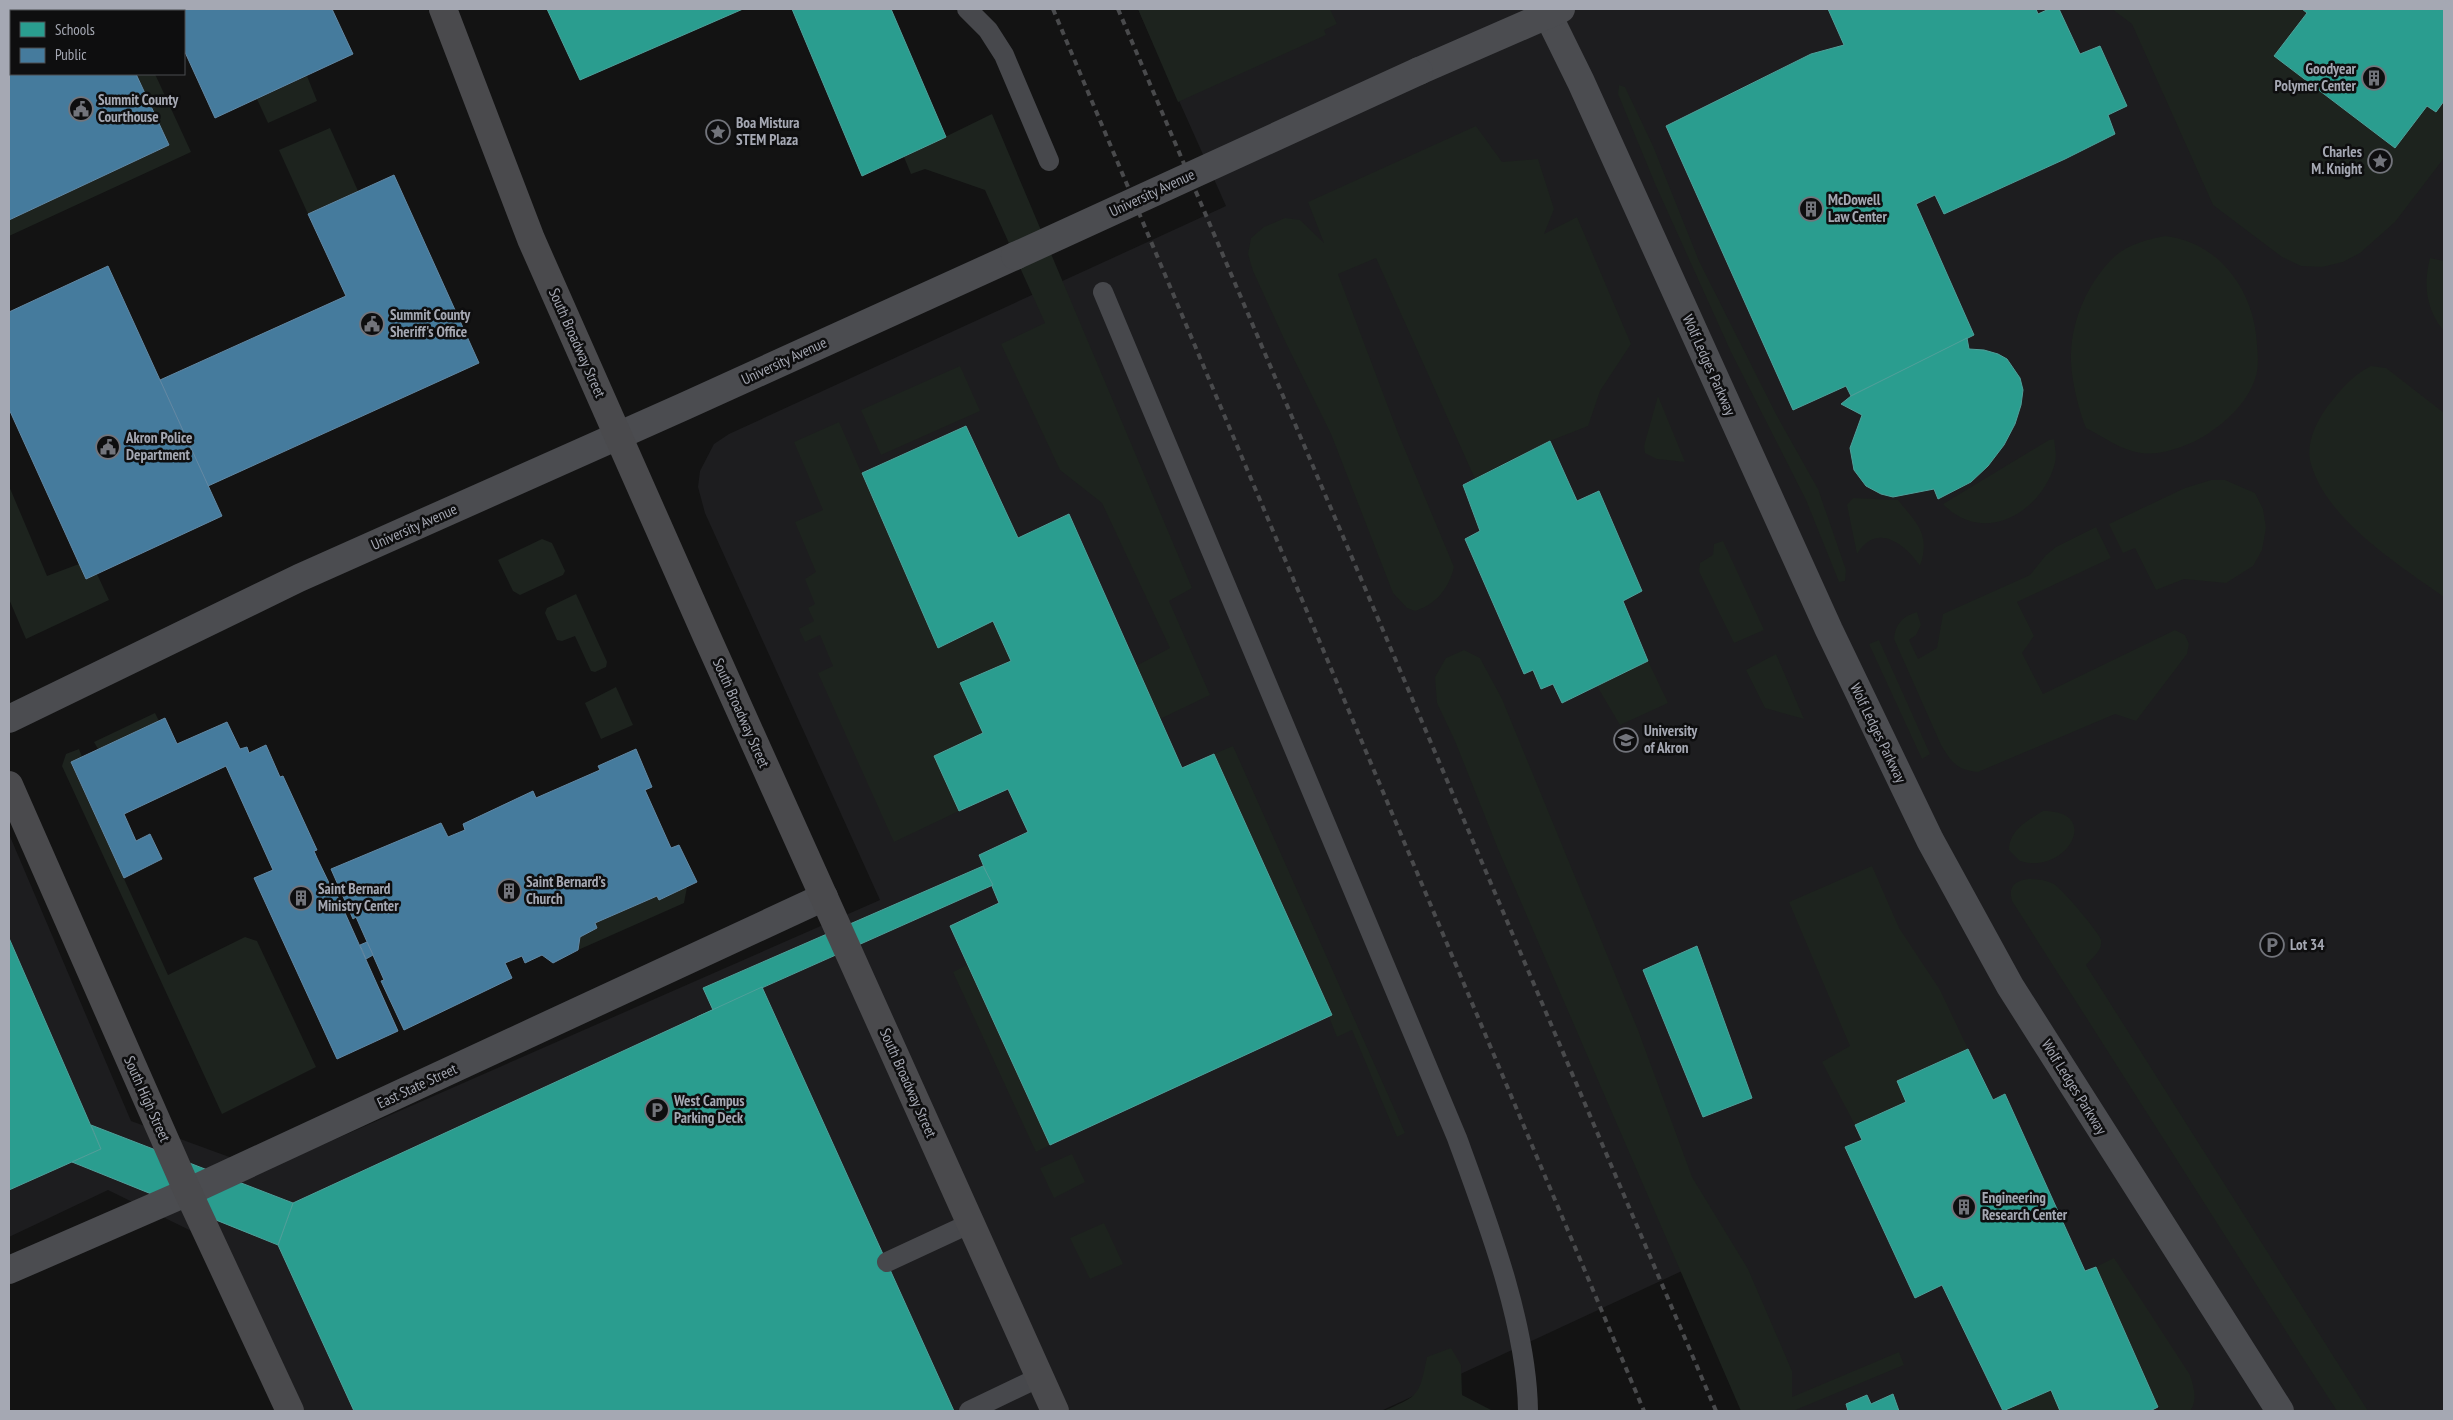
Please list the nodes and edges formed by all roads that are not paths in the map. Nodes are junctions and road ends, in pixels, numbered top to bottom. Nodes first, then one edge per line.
1 (443, 9) edge
2 (967, 9) edge
3 (1554, 12) edge
4 (1050, 161) dead end
5 (1103, 292) dead end
6 (618, 435) junction
7 (9, 718) edge
8 (9, 785) edge
9 (824, 897) junction
10 (188, 1192) junction
11 (971, 1222) junction
12 (887, 1262) dead end
13 (9, 1270) edge
14 (1040, 1377) junction
15 (290, 1411) edge
16 (969, 1411) edge
17 (1055, 1411) edge
18 (1528, 1411) edge
19 (2280, 1411) edge

1 - 6 main road, South Broadway Street
2 - 4 lane
3 - 6 main road, University Avenue, bridge
3 - 19 main road, Wolf Ledges Parkway
5 - 18 lane
6 - 7 main road, University Avenue
6 - 9 main road, South Broadway Street
8 - 10 main road, South High Street
9 - 10 main road, East State Street
9 - 11 main road, South Broadway Street
10 - 13 main road, East State Street
10 - 15 main road, South High Street
11 - 12 lane
11 - 14 main road, South Broadway Street
14 - 16 lane
14 - 17 main road, South Broadway Street

